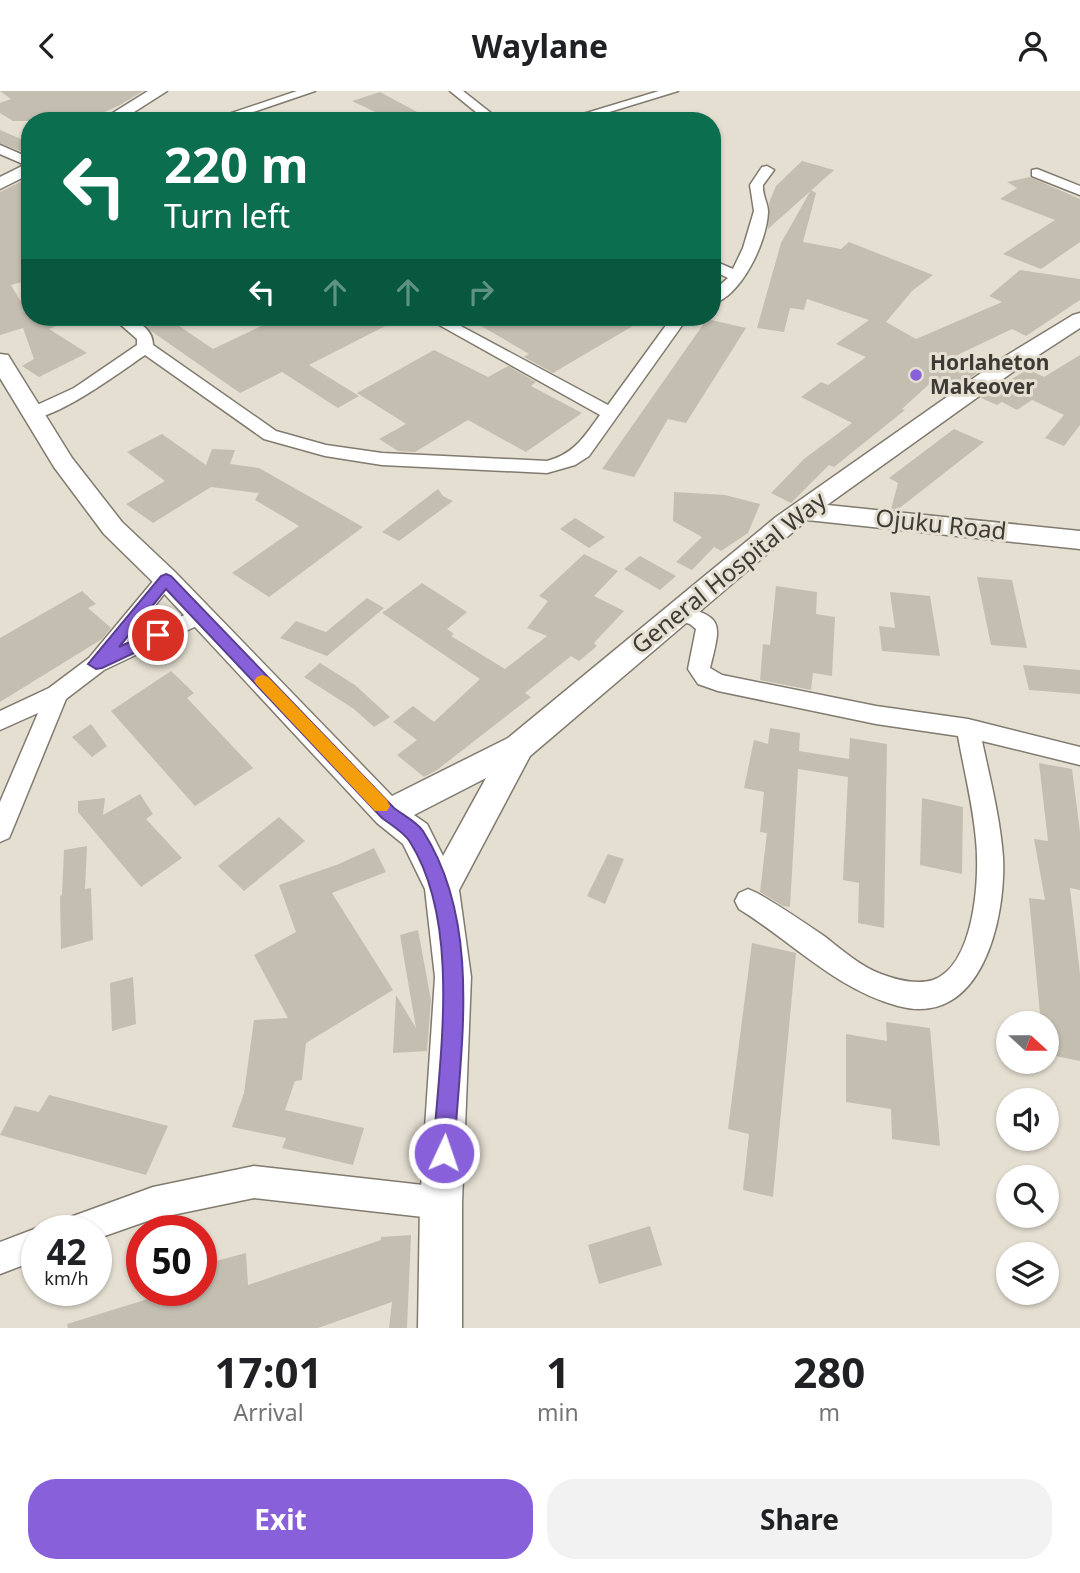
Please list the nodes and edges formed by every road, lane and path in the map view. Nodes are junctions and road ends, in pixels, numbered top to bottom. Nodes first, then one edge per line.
1 (157, 91) edge
2 (309, 91) edge
3 (456, 91) edge
4 (673, 91) edge
5 (123, 112) edge
6 (242, 112) edge
7 (483, 112) edge
8 (598, 112) edge
9 (0, 149) edge
10 (21, 160) edge
11 (768, 170) dead end
12 (21, 171) edge
13 (1037, 173) dead end
14 (0, 184) edge
15 (1080, 191) edge
16 (721, 269) edge
17 (736, 277) junction
18 (721, 293) edge
19 (1080, 319) edge
20 (131, 326) edge
21 (450, 326) edge
22 (673, 326) edge
23 (153, 353) junction
24 (0, 360) edge
25 (609, 413) junction
26 (35, 419) junction
27 (803, 510) junction
28 (1080, 540) edge
29 (166, 579) junction
30 (677, 613) junction
31 (200, 616) junction
32 (96, 664) junction
33 (57, 694) junction
34 (0, 721) edge
35 (968, 728) junction
36 (519, 747) junction
37 (1080, 756) edge
38 (388, 813) junction
39 (0, 831) edge
40 (442, 889) junction
41 (748, 901) dead end
42 (441, 1203) junction
43 (112, 1217) edge
44 (21, 1250) edge
45 (0, 1258) edge
46 (440, 1328) edge

1 - 5 main road
2 - 6 street
3 - 7 street
4 - 8 street
9 - 10 street
11 - 17 street
12 - 14 main road
13 - 15 street
16 - 17 street
17 - 18 street
19 - 27 main road, General Hospital Way
20 - 23 street
21 - 25 street
22 - 25 street
23 - 25 street
23 - 26 street
24 - 26 main road
26 - 29 main road
27 - 28 main road, Ojuku Road
27 - 30 main road, General Hospital Way
29 - 31 main road
29 - 32 street
30 - 35 street
30 - 36 main road, General Hospital Way
31 - 32 street
31 - 38 main road
32 - 33 street
33 - 34 street
33 - 39 street
35 - 37 street
35 - 41 street
36 - 38 main road
36 - 40 main road, General Hospital Way
38 - 40 main road
40 - 42 main road
42 - 43 street
42 - 46 main road
44 - 45 street

